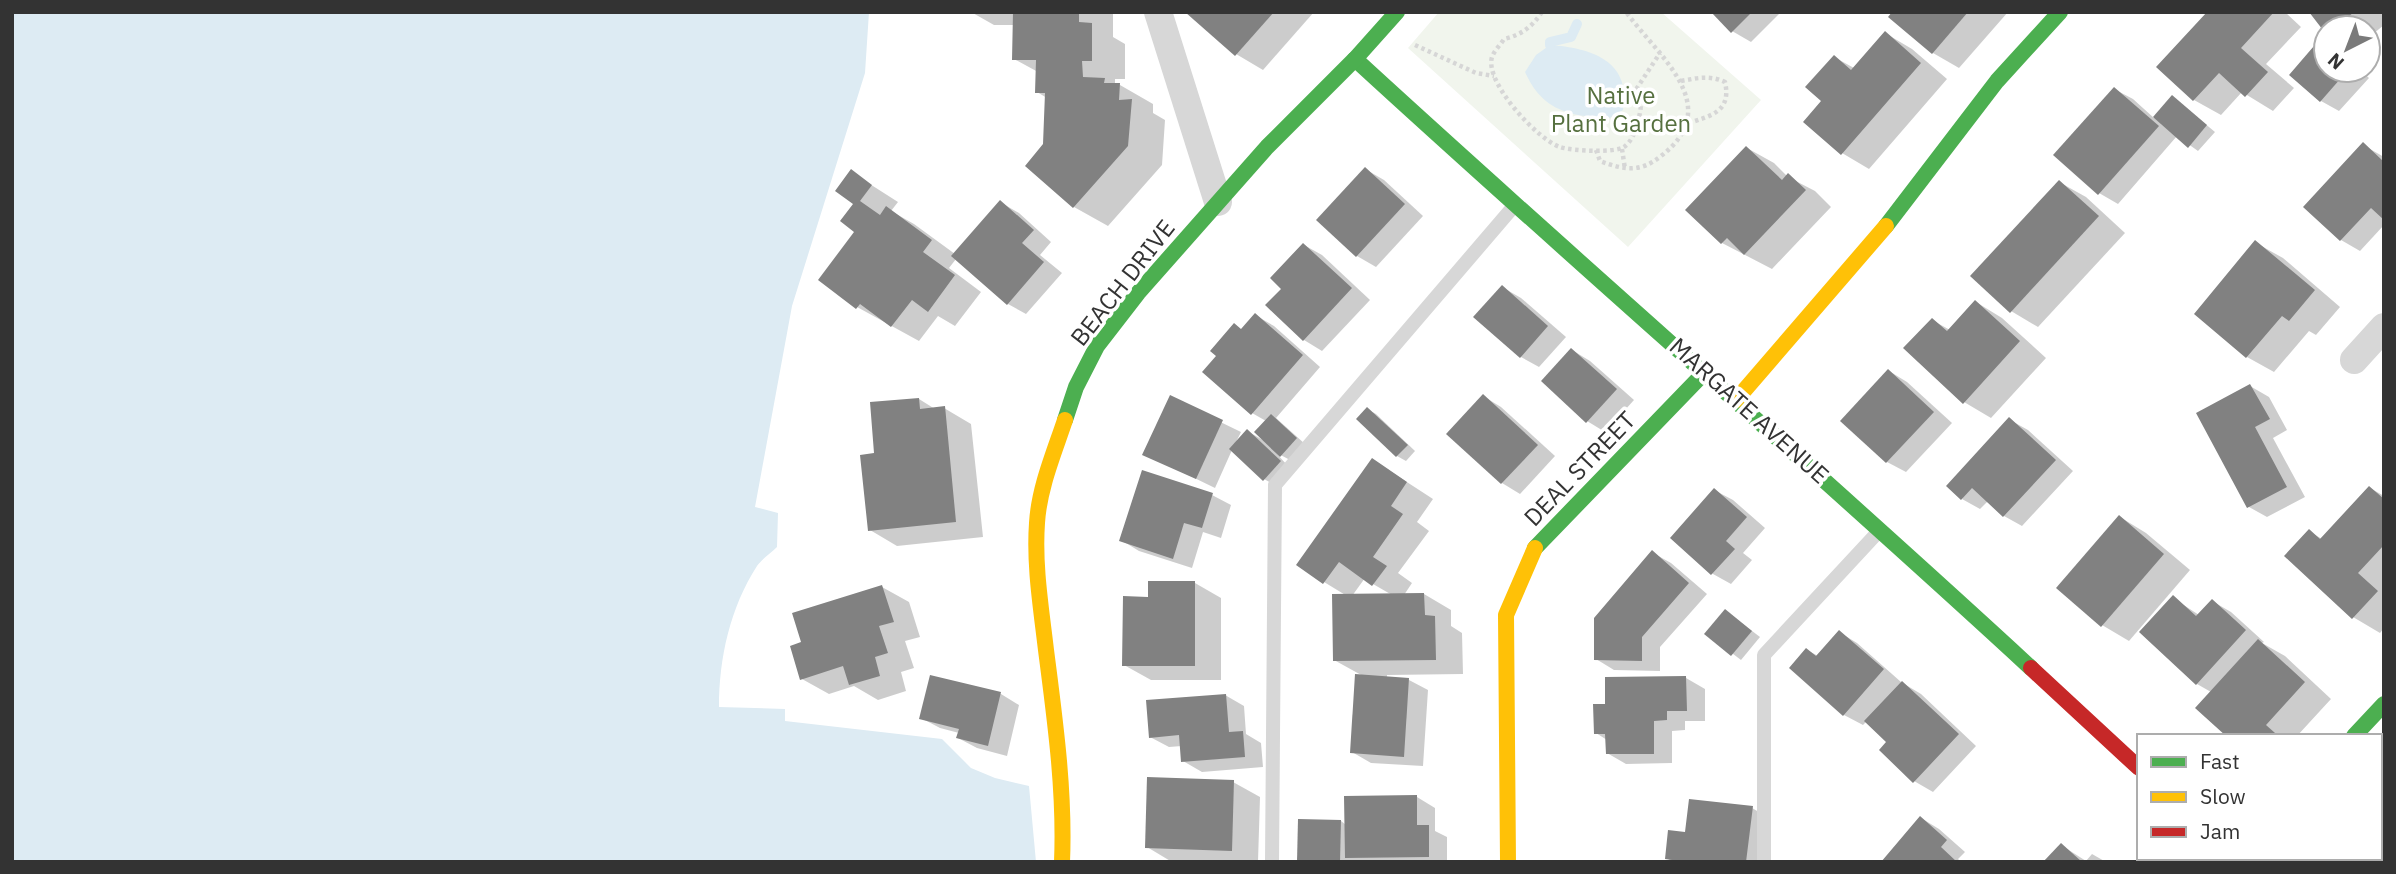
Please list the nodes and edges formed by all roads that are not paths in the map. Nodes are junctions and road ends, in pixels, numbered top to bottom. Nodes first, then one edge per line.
1 (1158, 12) edge
2 (1397, 12) edge
3 (2060, 12) edge
4 (1355, 59) junction
5 (1218, 202) junction
6 (1514, 205) junction
7 (2384, 327) edge
8 (2354, 360) dead end
9 (1705, 372) junction
10 (1736, 400) junction
11 (1881, 529) junction
12 (2384, 704) edge
13 (2356, 734) edge
14 (2137, 766) edge
15 (1062, 862) edge
16 (1272, 862) edge
17 (1508, 862) edge
18 (1764, 862) edge

1 - 5 street
2 - 4 street, BEACH DRIVE
3 - 10 street
4 - 5 street, BEACH DRIVE
4 - 6 street, MARGATE AVENUE
5 - 15 street, BEACH DRIVE
6 - 9 street, MARGATE AVENUE
6 - 16 lane
7 - 8 street
9 - 10 street, MARGATE AVENUE
9 - 17 street, DEAL STREET
10 - 11 street, MARGATE AVENUE
11 - 14 street, MARGATE AVENUE
11 - 18 lane
12 - 13 street

